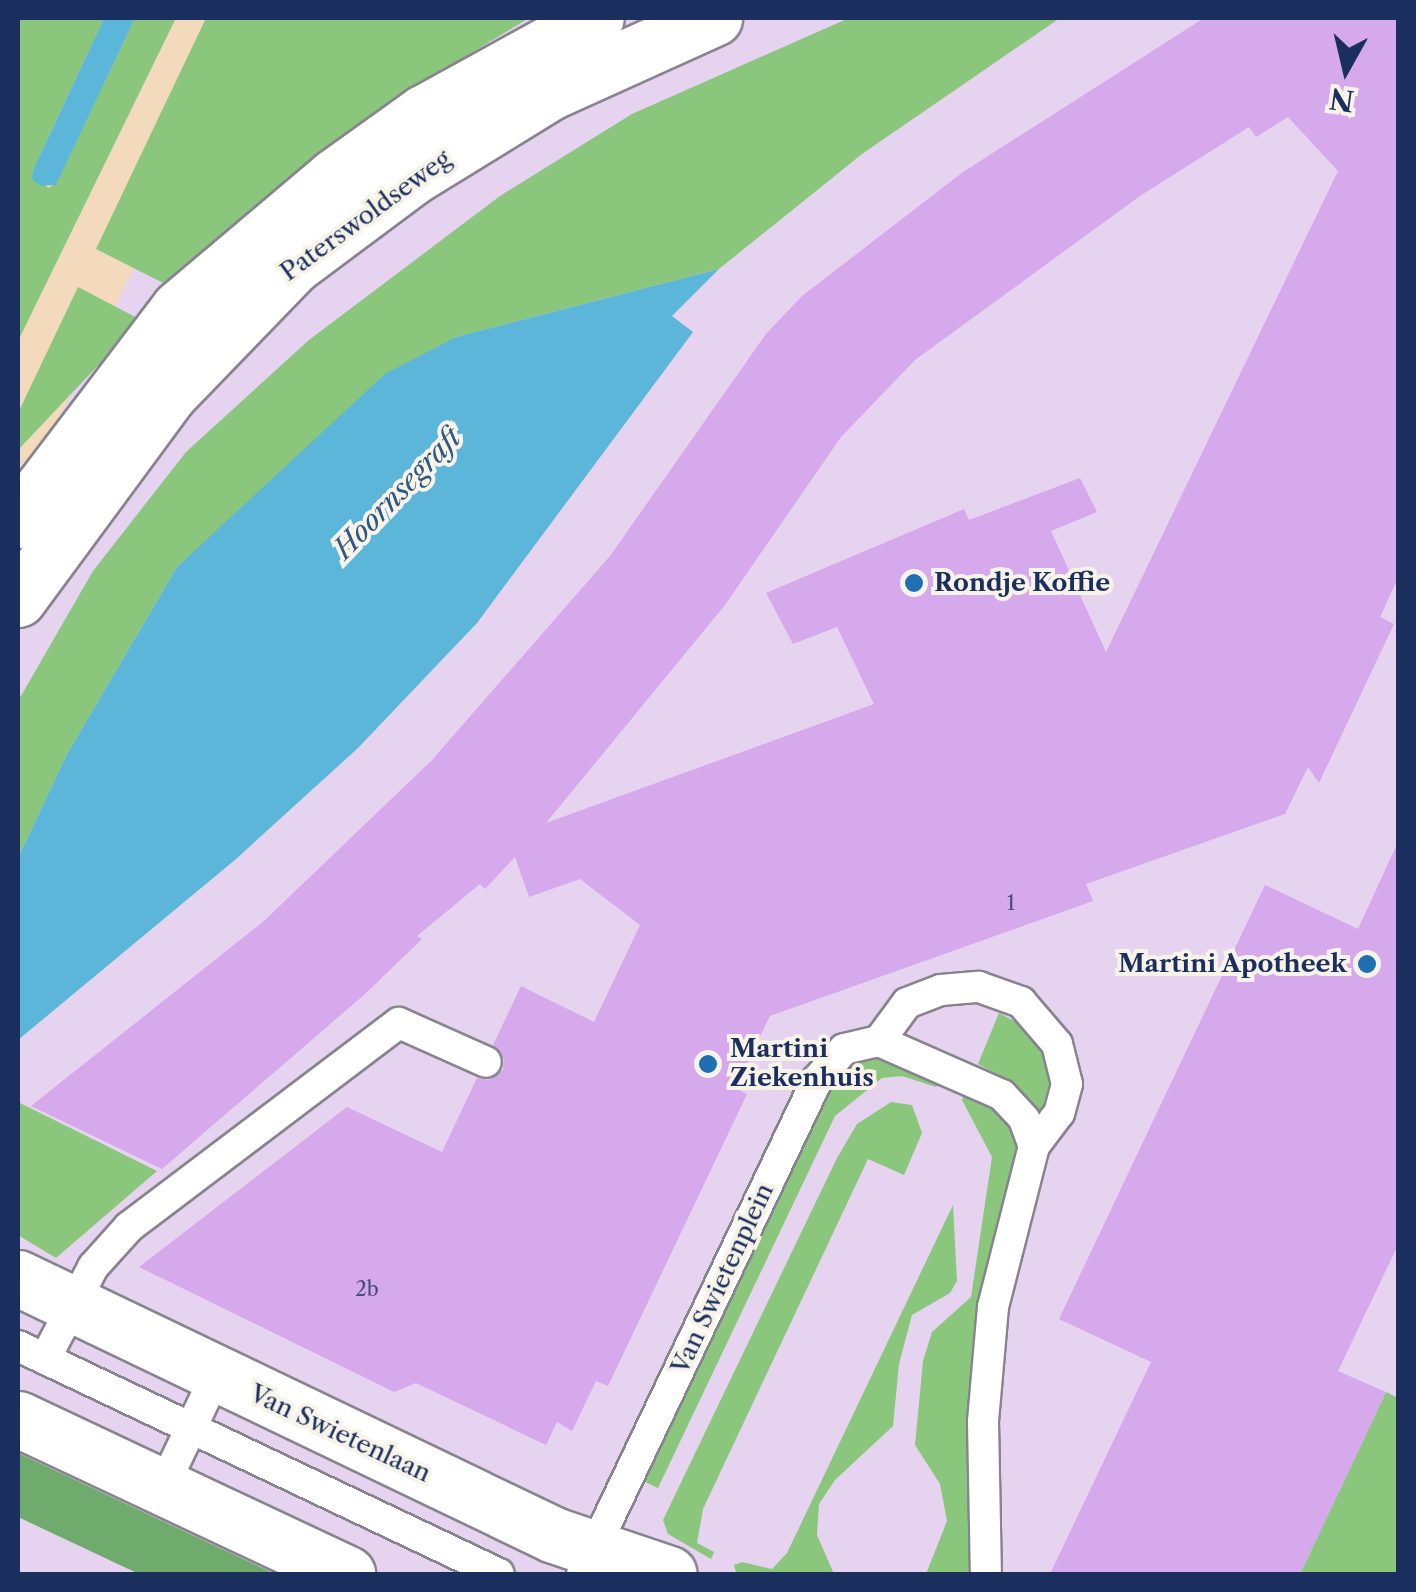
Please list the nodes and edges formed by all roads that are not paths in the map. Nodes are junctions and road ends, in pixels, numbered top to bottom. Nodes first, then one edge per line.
1 (596, 18) edge
2 (714, 18) edge
3 (18, 520) edge
4 (18, 599) edge
5 (879, 1041) junction
6 (486, 1062) dead end
7 (1034, 1146) junction
8 (18, 1278) edge
9 (71, 1304) junction
10 (31, 1352) edge
11 (216, 1374) junction
12 (18, 1418) edge
13 (191, 1428) junction
14 (163, 1487) junction
15 (589, 1560) edge
16 (347, 1574) edge
17 (499, 1574) edge
18 (669, 1574) edge
19 (986, 1574) edge

1 - 3 main road, Paterswoldseweg
2 - 4 main road, Paterswoldseweg
5 - 7 lane
5 - 7 lane, Van Swietenplein
5 - 15 lane, Van Swietenplein
6 - 9 lane
7 - 19 lane, Van Swietenplein
8 - 9 main road, Van Swietenlaan
9 - 10 lane
9 - 11 main road, Van Swietenlaan
10 - 13 lane
11 - 13 lane
11 - 15 main road, Van Swietenlaan
12 - 14 main road
13 - 14 lane
13 - 17 lane
14 - 16 main road
15 - 18 main road, Van Swietenlaan

